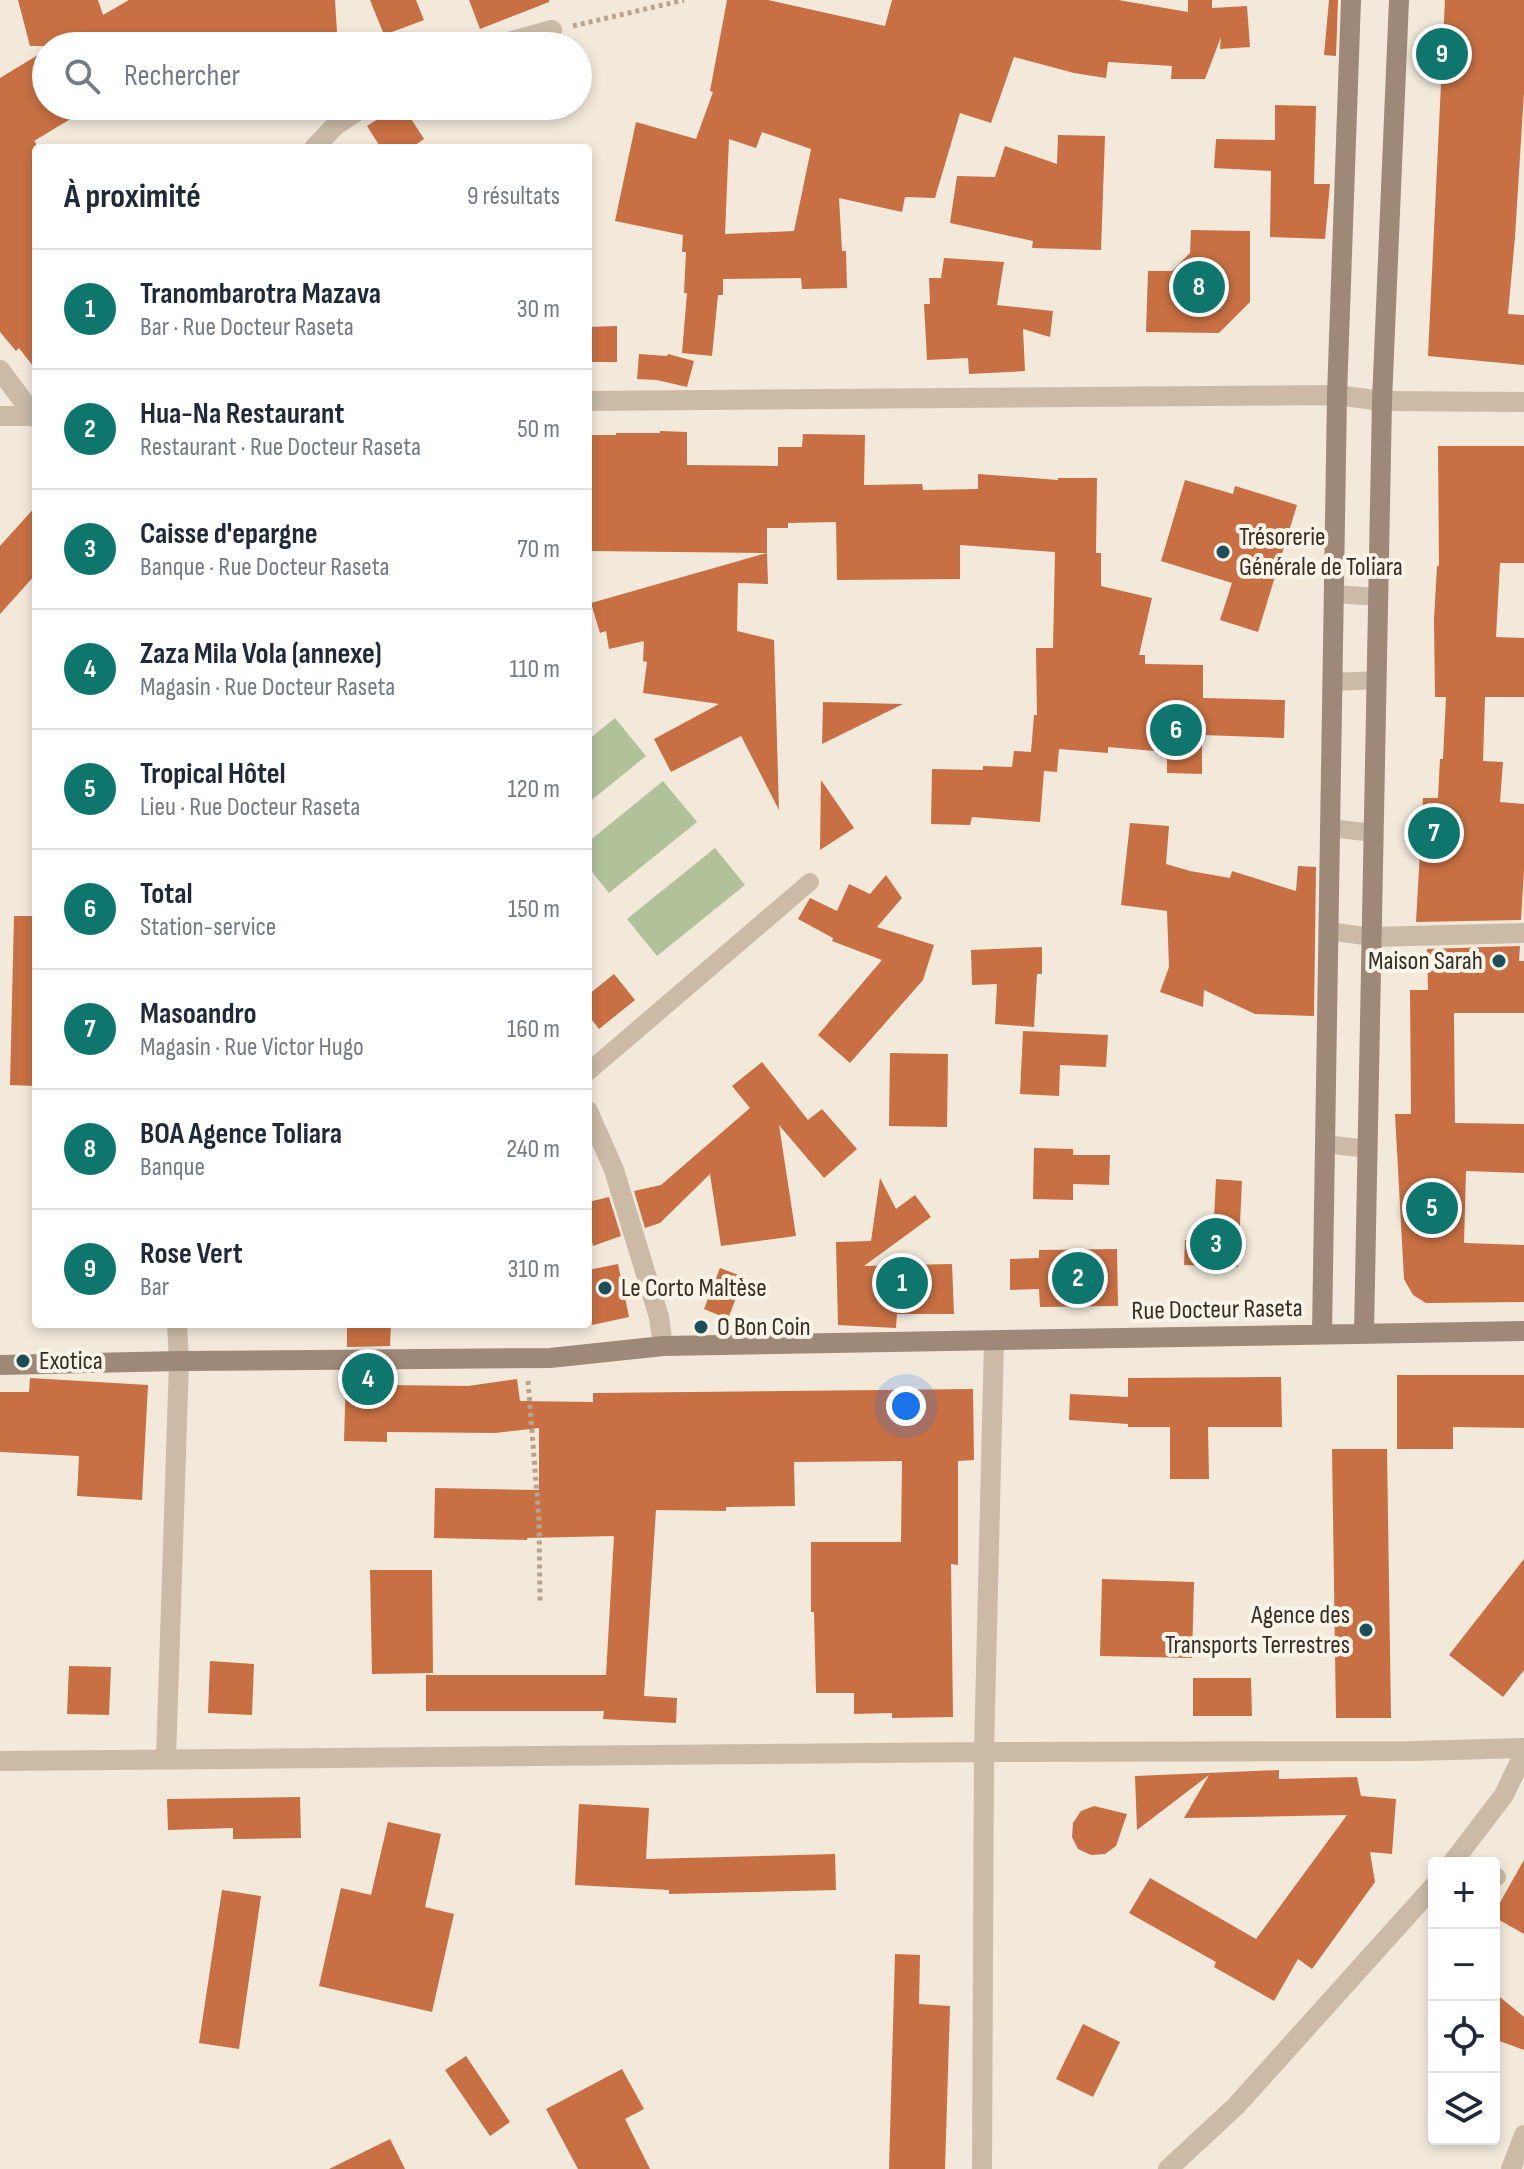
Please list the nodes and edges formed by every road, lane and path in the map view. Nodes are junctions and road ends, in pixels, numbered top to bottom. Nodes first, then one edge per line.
1 (684, 0) edge
2 (1351, 0) edge
3 (1399, 0) edge
4 (552, 30) joint
5 (545, 32) edge
6 (344, 120) edge
7 (318, 144) edge
8 (0, 370) edge
9 (1337, 395) junction
10 (592, 401) edge
11 (1382, 401) junction
12 (1524, 402) edge
13 (32, 412) edge
14 (0, 416) edge
15 (32, 417) edge
16 (1334, 594) junction
17 (1379, 597) junction
18 (1377, 680) junction
19 (1333, 682) junction
20 (1330, 828) junction
21 (1374, 833) junction
22 (810, 882) dead end
23 (1328, 931) junction
24 (1524, 933) edge
25 (1372, 937) junction
26 (592, 1069) edge
27 (592, 1120) edge
28 (1325, 1144) junction
29 (1368, 1149) junction
30 (177, 1328) edge
31 (1524, 1331) edge
32 (1322, 1333) junction
33 (1364, 1333) junction
34 (994, 1340) junction
35 (663, 1346) junction
36 (525, 1358) junction
37 (179, 1361) junction
38 (0, 1365) edge
39 (540, 1603) dead end
40 (1524, 1751) edge
41 (984, 1752) junction
42 (166, 1759) junction
43 (0, 1761) edge
44 (1457, 1857) edge
45 (1428, 1894) edge
46 (1524, 2135) edge
47 (982, 2169) edge
48 (1168, 2169) edge
49 (1511, 2169) edge

1 - 4 path
2 - 9 main road
3 - 11 main road
4 - 5 street
6 - 7 street
8 - 13 street
9 - 10 street
9 - 11 street
9 - 16 main road
11 - 12 street
11 - 17 main road
14 - 15 street
16 - 17 lane
16 - 19 main road
17 - 18 main road
18 - 19 lane
18 - 21 main road
19 - 20 main road
20 - 21 lane
20 - 23 main road
21 - 25 main road
22 - 26 lane
23 - 25 lane
23 - 28 main road
24 - 25 street
25 - 29 main road
27 - 35 street
28 - 29 lane
28 - 32 main road
29 - 33 main road
30 - 37 street
31 - 33 main road, Rue Docteur Raseta
32 - 33 main road, Rue Docteur Raseta
32 - 34 main road, Rue Docteur Raseta
34 - 35 main road, Rue Docteur Raseta
34 - 41 street
35 - 36 main road, Rue Docteur Raseta
36 - 37 main road, Rue Docteur Raseta
36 - 39 path
37 - 38 main road, Rue Docteur Raseta
37 - 42 street
40 - 41 street
40 - 44 street
41 - 42 street
41 - 47 street
42 - 43 street
45 - 48 street
46 - 49 street

